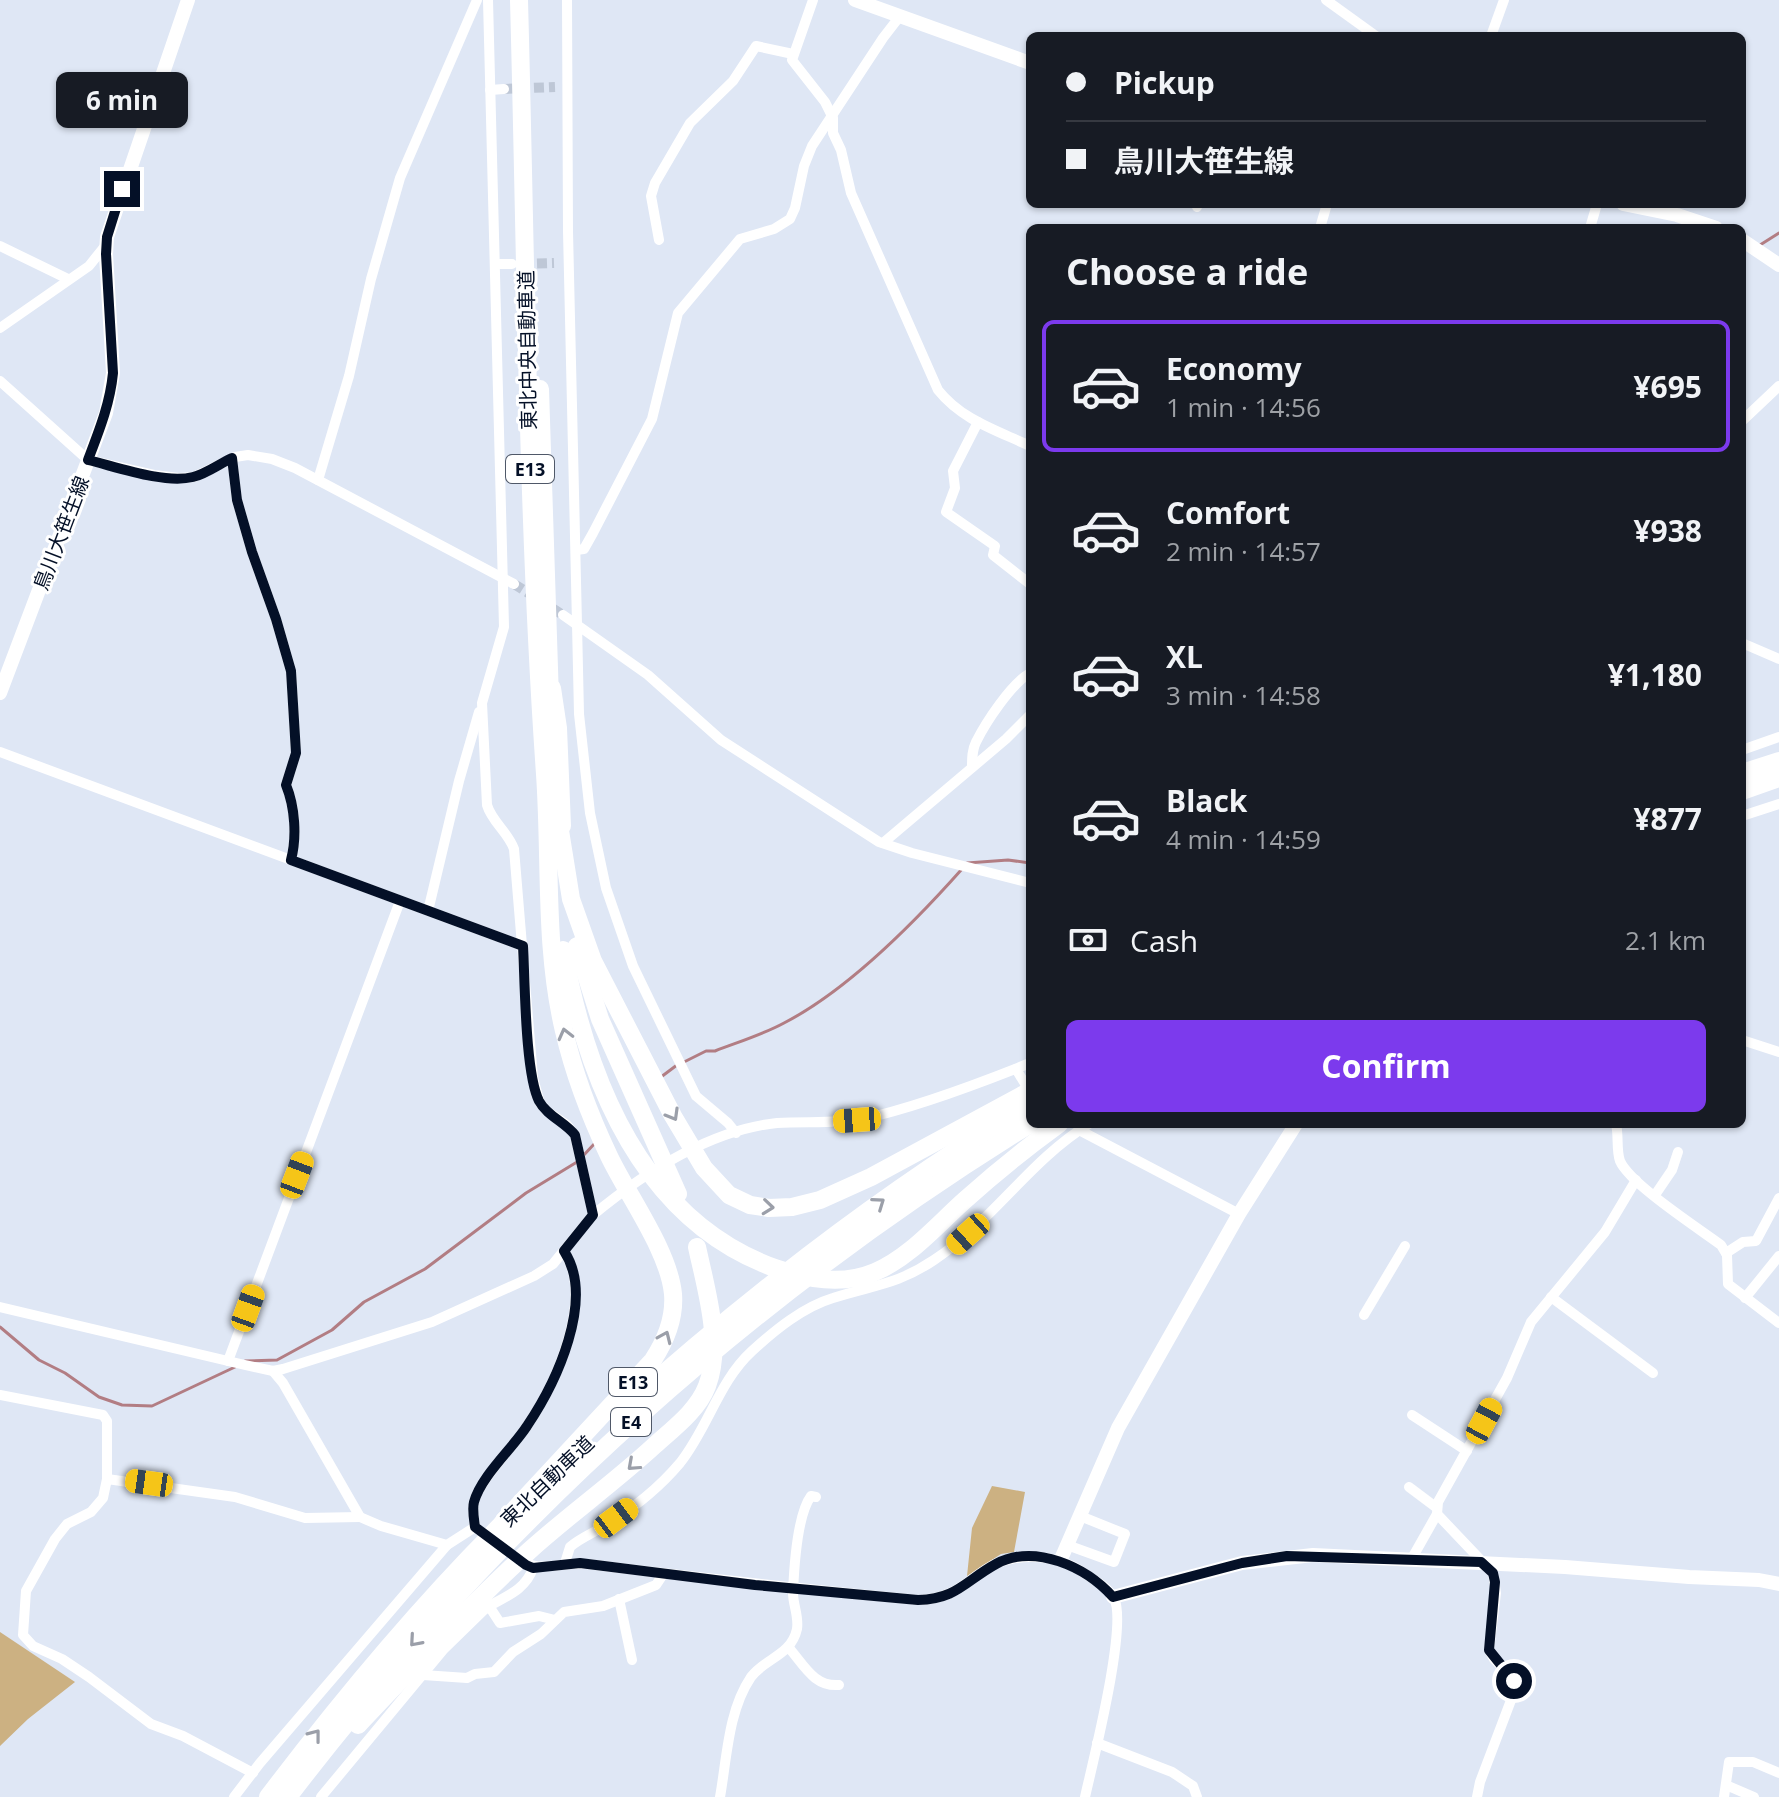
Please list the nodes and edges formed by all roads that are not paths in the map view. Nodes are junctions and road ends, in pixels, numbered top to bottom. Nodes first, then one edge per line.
1 (188, 0) edge
2 (477, 0) edge
3 (488, 0) edge
4 (519, 0) edge
5 (567, 0) edge
6 (813, 0) edge
7 (855, 0) edge
8 (1326, 0) edge
9 (1504, 0) edge
10 (900, 16) junction
11 (1370, 32) edge
12 (1492, 32) edge
13 (793, 54) junction
14 (1026, 62) edge
15 (567, 86) junction
16 (555, 87) tunnel mouth
17 (504, 89) tunnel mouth
18 (490, 90) junction
19 (833, 118) junction
20 (1643, 208) edge
21 (1704, 224) edge
22 (659, 240) dead end
23 (1746, 243) edge
24 (106, 245) junction
25 (0, 246) edge
26 (554, 263) tunnel mouth
27 (569, 263) junction
28 (495, 264) junction
29 (512, 264) tunnel mouth
30 (1779, 265) edge
31 (68, 279) junction
32 (0, 328) edge
33 (0, 381) edge
34 (1779, 386) edge
35 (1746, 417) edge
36 (978, 422) junction
37 (1026, 444) edge
38 (232, 458) junction
39 (88, 460) junction
40 (318, 480) junction
41 (576, 550) junction
42 (1026, 581) edge
43 (509, 582) junction
44 (563, 615) tunnel mouth
45 (577, 624) junction
46 (1746, 645) edge
47 (1779, 659) edge
48 (1026, 677) edge
49 (0, 693) edge
50 (482, 703) junction
51 (1026, 719) edge
52 (1779, 737) edge
53 (1746, 749) edge
54 (0, 752) edge
55 (1779, 761) edge
56 (972, 767) junction
57 (1746, 772) edge
58 (1779, 778) edge
59 (1746, 790) edge
60 (1779, 804) edge
61 (1746, 815) edge
62 (883, 843) junction
63 (555, 859) junction
64 (291, 860) junction
65 (1026, 882) edge
66 (400, 901) junction
67 (428, 911) junction
68 (523, 946) junction
69 (1746, 1041) edge
70 (1779, 1052) edge
71 (1026, 1065) edge
72 (1016, 1069) junction
73 (1026, 1085) edge
74 (1025, 1118) edge
75 (1052, 1128) edge
76 (1083, 1128) edge
77 (1086, 1128) edge
78 (1293, 1128) edge
79 (1616, 1128) edge
80 (736, 1133) junction
81 (1061, 1143) junction
82 (1678, 1152) dead end
83 (1636, 1180) junction
84 (674, 1192) junction
85 (1655, 1195) junction
86 (1779, 1198) edge
87 (1239, 1214) junction
88 (593, 1215) junction
89 (1405, 1246) dead end
90 (697, 1247) dead end
91 (564, 1251) junction
92 (1726, 1253) junction
93 (1779, 1256) edge
94 (1551, 1297) junction
95 (1745, 1298) junction
96 (0, 1307) edge
97 (1364, 1315) dead end
98 (1779, 1323) edge
99 (235, 1363) junction
100 (273, 1371) junction
101 (1653, 1373) dead end
102 (0, 1395) edge
103 (1412, 1415) dead end
104 (1467, 1451) junction
105 (107, 1479) junction
106 (1409, 1487) dead end
107 (816, 1497) dead end
108 (1437, 1511) junction
109 (1080, 1516) junction
110 (360, 1517) junction
111 (475, 1527) junction
112 (503, 1530) junction
113 (447, 1545) junction
114 (1067, 1545) junction
115 (1061, 1559) junction
116 (1411, 1560) junction
117 (1481, 1562) junction
118 (565, 1563) junction
119 (533, 1568) junction
120 (664, 1573) junction
121 (461, 1577) junction
122 (1779, 1584) edge
123 (794, 1588) junction
124 (1113, 1597) junction
125 (619, 1599) junction
126 (485, 1602) junction
127 (555, 1620) junction
128 (789, 1648) junction
129 (632, 1660) dead end
130 (423, 1675) junction
131 (839, 1685) dead end
132 (1097, 1743) junction
133 (253, 1773) junction
134 (1779, 1773) edge
135 (1725, 1791) edge
136 (234, 1797) edge
137 (268, 1797) edge
138 (289, 1797) edge
139 (321, 1797) edge
140 (720, 1797) edge
141 (1085, 1797) edge
142 (1197, 1797) edge
143 (1477, 1797) edge
144 (1754, 1797) edge

1 - 24 street, 鳥川大笹生線
2 - 40 street
3 - 18 street
4 - 63 highway, 東北中央自動車道 / E13
5 - 15 street
6 - 13 street
7 - 10 street
8 - 11 street
9 - 12 street
10 - 14 street
10 - 19 street
13 - 19 street
13 - 22 street
15 - 16 street
15 - 27 street
17 - 18 street
18 - 28 street
19 - 36 street
19 - 41 street
20 - 21 street
23 - 30 street
24 - 31 street
24 - 39 street, 鳥川大笹生線
25 - 31 street
26 - 27 street
27 - 41 street
28 - 29 street
28 - 43 street
31 - 32 street
33 - 39 street
34 - 35 street
36 - 37 street
36 - 42 street
38 - 39 street
38 - 40 street
38 - 64 street
39 - 49 street, 鳥川大笹生線
40 - 43 street
41 - 45 street
43 - 50 street
44 - 45 street
45 - 62 street
45 - 80 street
46 - 47 street
48 - 56 street
50 - 67 street
50 - 68 street
51 - 56 street
52 - 53 street
54 - 64 street
55 - 57 highway
56 - 62 street
58 - 59 highway
60 - 61 street
62 - 65 street
63 -> 74 highway, E13
63 - 84 highway, E13
63 - 84 highway, E13
112 -> 63 highway, E13
64 - 66 street
66 - 67 street
66 - 99 street
67 - 68 street
68 - 88 street
69 - 70 street
71 - 72 street
72 - 73 street
72 - 80 street
74 - 84 highway, E13
74 - 112 highway, 東北自動車道 / E4
75 - 81 street
76 - 81 street
77 - 87 street
78 - 87 street
79 - 83 street
80 - 88 street
81 - 118 street
82 - 85 street
83 - 85 street
83 - 94 street
85 - 92 street
86 - 92 street
87 - 109 street
88 - 91 street
89 - 97 street
90 -> 126 highway
91 - 100 street
91 - 111 street
92 - 95 street
93 - 95 street
94 - 101 street
94 - 104 street
95 - 98 street
96 - 99 street
99 - 100 street
100 - 110 street
102 - 105 street
103 - 104 street
104 - 108 street
105 - 110 street
105 - 133 street
106 - 108 street
107 - 123 street
108 - 116 street
108 - 117 street
109 - 114 street
109 - 114 street
110 - 113 street
111 - 113 street
111 - 119 street
112 - 121 highway, 東北自動車道 / E4
113 - 133 street
114 - 115 street
115 - 123 street
115 - 124 street
116 - 117 street
116 - 124 street
117 - 122 street
117 - 143 street
118 - 119 street
118 - 120 street
119 - 126 street
120 - 123 street
120 - 125 street
137 -> 121 highway, 東北自動車道 / E4
121 -> 138 highway, 東北自動車道 / E4
123 - 128 street
124 - 132 street
125 - 127 street
125 - 129 street
126 - 127 street
126 - 130 street
126 - 138 highway
127 - 130 street
128 - 131 street
128 - 140 street
130 - 139 street
132 - 141 street
132 - 142 street
133 - 136 street
134 - 135 street
135 - 144 street

